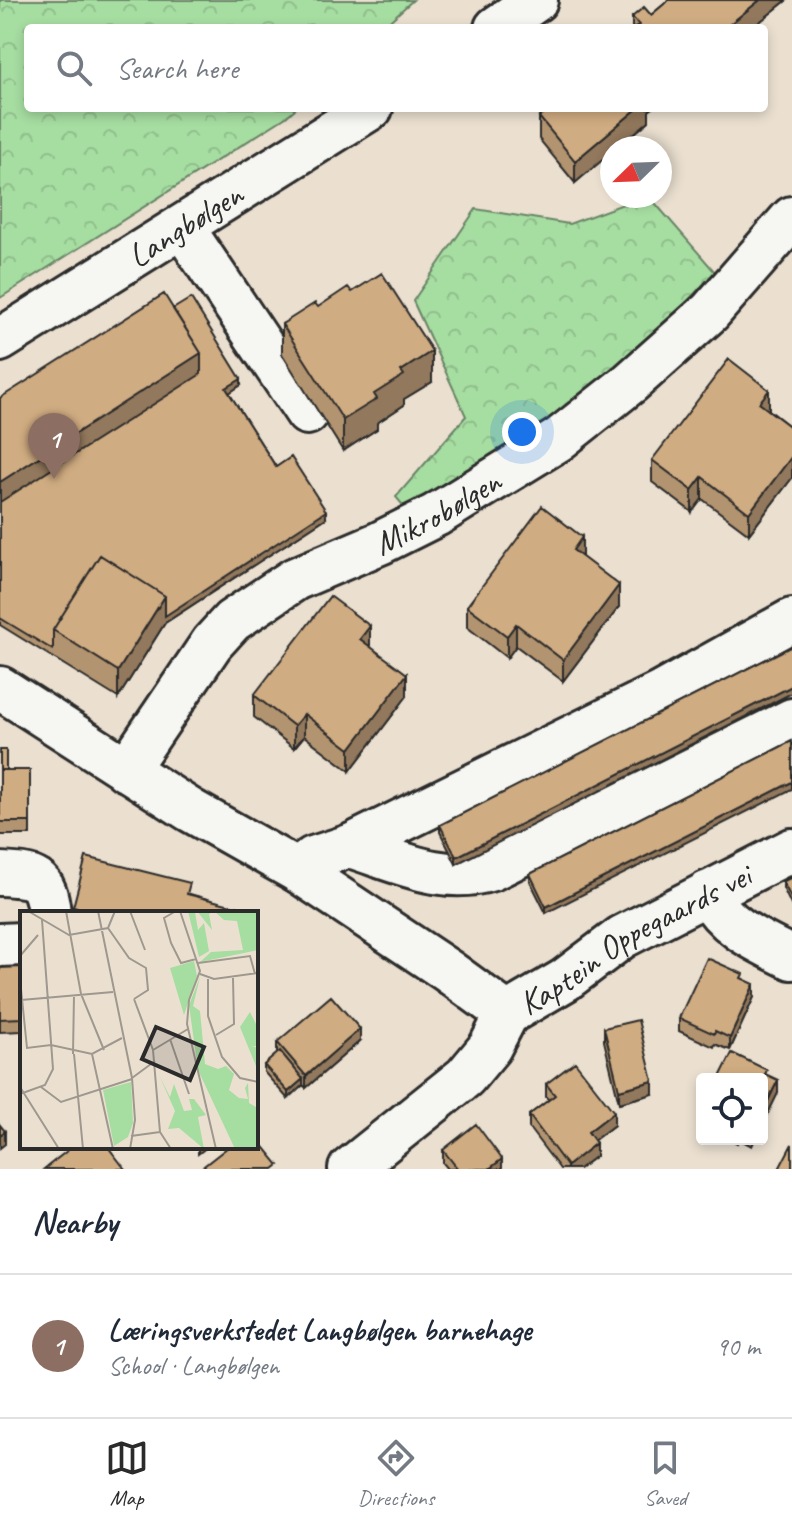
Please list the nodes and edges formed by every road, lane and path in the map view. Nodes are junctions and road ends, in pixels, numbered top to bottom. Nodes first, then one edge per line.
1 (536, 0) edge
2 (502, 24) edge
3 (365, 112) edge
4 (792, 218) edge
5 (183, 228) junction
6 (0, 340) edge
7 (307, 413) dead end
8 (792, 620) edge
9 (0, 688) edge
10 (792, 720) edge
11 (126, 770) junction
12 (350, 846) junction
13 (792, 850) edge
14 (298, 871) junction
15 (0, 874) edge
16 (707, 893) junction
17 (49, 911) edge
18 (20, 944) edge
19 (0, 945) edge
20 (792, 958) edge
21 (507, 1014) junction
22 (350, 1169) edge

1 - 2 street
3 - 5 street, Langbølgen
4 - 11 street, Mikrobølgen
5 - 6 street, Langbølgen
5 - 7 street
8 - 12 street
9 - 11 street
10 - 12 street
11 - 14 street
12 - 14 street
13 - 16 street, Kaptein Oppegaards vei
14 - 21 street
15 - 17 street
16 - 20 street
16 - 21 street, Kaptein Oppegaards vei
18 - 19 street
21 - 22 street, Kaptein Oppegaards vei

